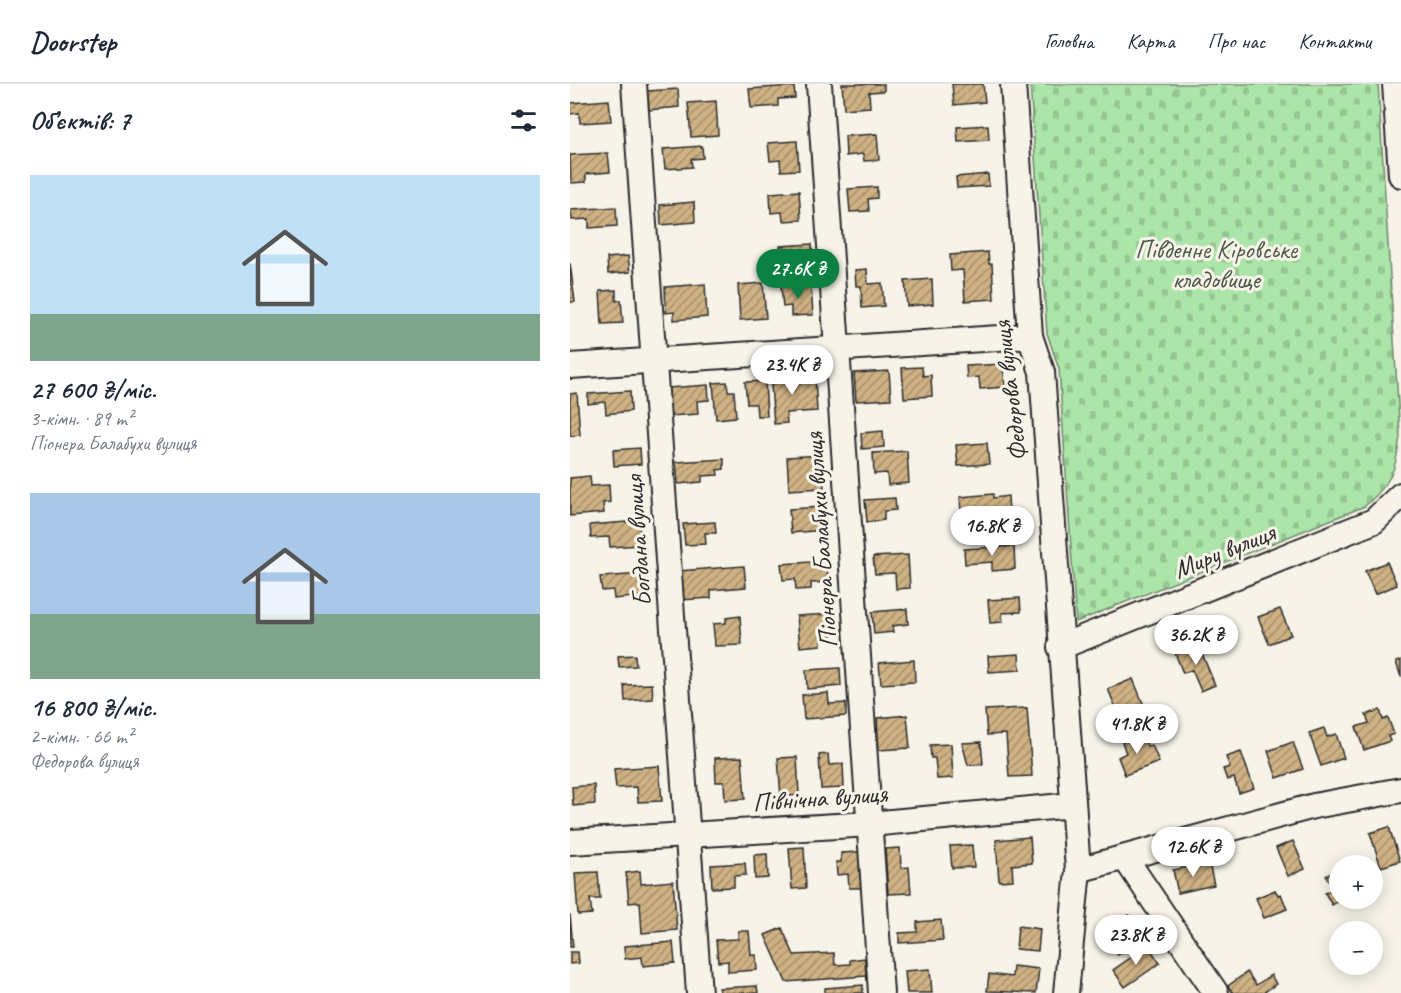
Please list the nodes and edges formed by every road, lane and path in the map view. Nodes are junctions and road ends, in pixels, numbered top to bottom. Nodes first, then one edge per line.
1 (634, 84) edge
2 (819, 84) edge
3 (1013, 84) edge
4 (1395, 84) edge
5 (1401, 175) edge
6 (1030, 336) junction
7 (837, 348) junction
8 (654, 359) junction
9 (570, 366) edge
10 (1400, 497) edge
11 (1060, 647) junction
12 (1401, 790) edge
13 (1073, 805) junction
14 (870, 824) junction
15 (687, 836) junction
16 (570, 842) edge
17 (1125, 858) junction
18 (1078, 870) junction
19 (699, 993) edge
20 (881, 993) edge
21 (1066, 993) edge
22 (1215, 993) edge

1 - 8 street, Богдана вулиця
2 - 7 street, Піонера Балабухи вулиця
3 - 6 street, Федорова вулиця
4 - 5 street
6 - 7 street
6 - 11 street, Федорова вулиця
7 - 8 street
7 - 14 street, Піонера Балабухи вулиця
8 - 9 street
8 - 15 street, Богдана вулиця
10 - 11 street, Миру вулиця
11 - 13 street, Федорова вулиця
12 - 17 street
13 - 14 street, Північна вулиця
13 - 18 street, Федорова вулиця
14 - 15 street, Північна вулиця
14 - 20 street, Піонера Балабухи вулиця
15 - 16 street, Північна вулиця
15 - 19 street, Богдана вулиця
17 - 18 street
17 - 22 street
18 - 21 street, Федорова вулиця

